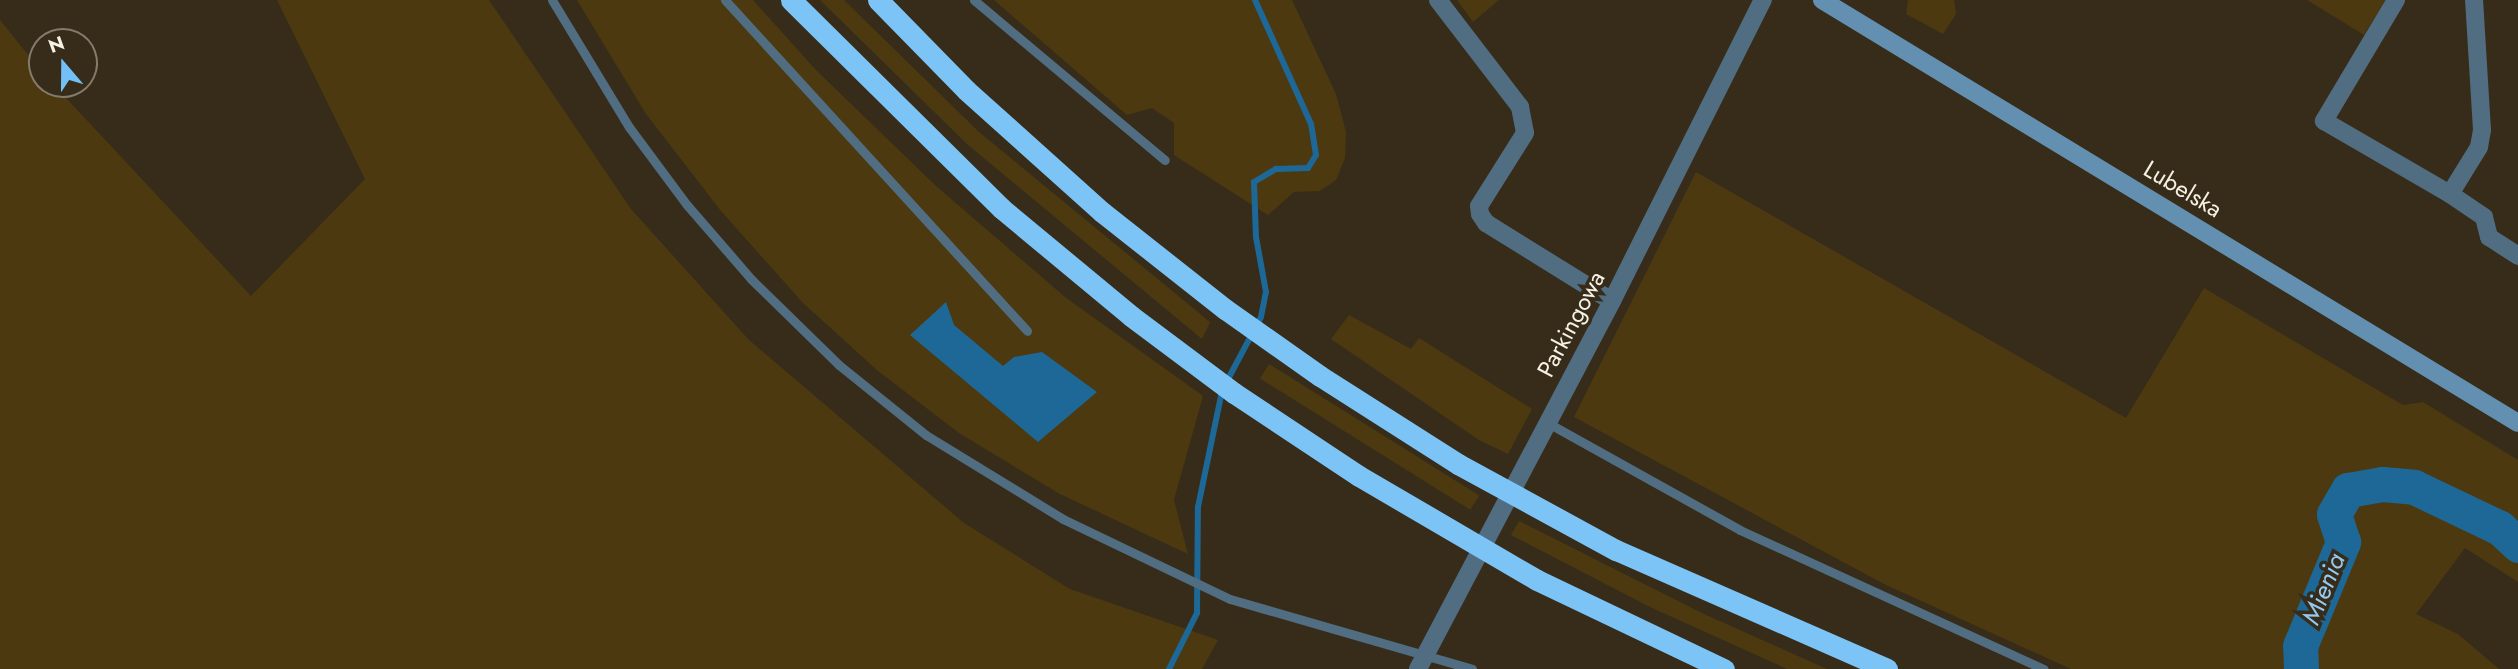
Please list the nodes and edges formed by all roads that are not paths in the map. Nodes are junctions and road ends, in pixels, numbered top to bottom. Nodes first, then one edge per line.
1 (552, 0) edge
2 (725, 0) edge
3 (791, 0) edge
4 (878, 0) edge
5 (974, 0) edge
6 (1438, 0) edge
7 (1763, 0) edge
8 (1822, 0) edge
9 (2396, 0) edge
10 (2474, 0) edge
11 (1165, 160) dead end
12 (2449, 194) junction
13 (2518, 256) edge
14 (1612, 301) junction
15 (1027, 331) dead end
16 (1547, 422) junction
17 (2518, 423) edge
18 (1421, 664) edge
19 (1472, 669) edge
20 (1724, 669) edge
21 (1887, 669) edge
22 (2044, 669) edge

1 - 18 lane
2 - 15 lane
3 - 20 highway
4 - 21 highway
5 - 11 lane
6 - 14 street
7 - 14 street, Parkingowa
8 - 17 main road, Lubelska
9 - 12 street
10 - 12 street
12 - 13 street
14 - 16 street, Parkingowa
16 - 18 street, Parkingowa
16 - 22 lane
18 - 19 lane

